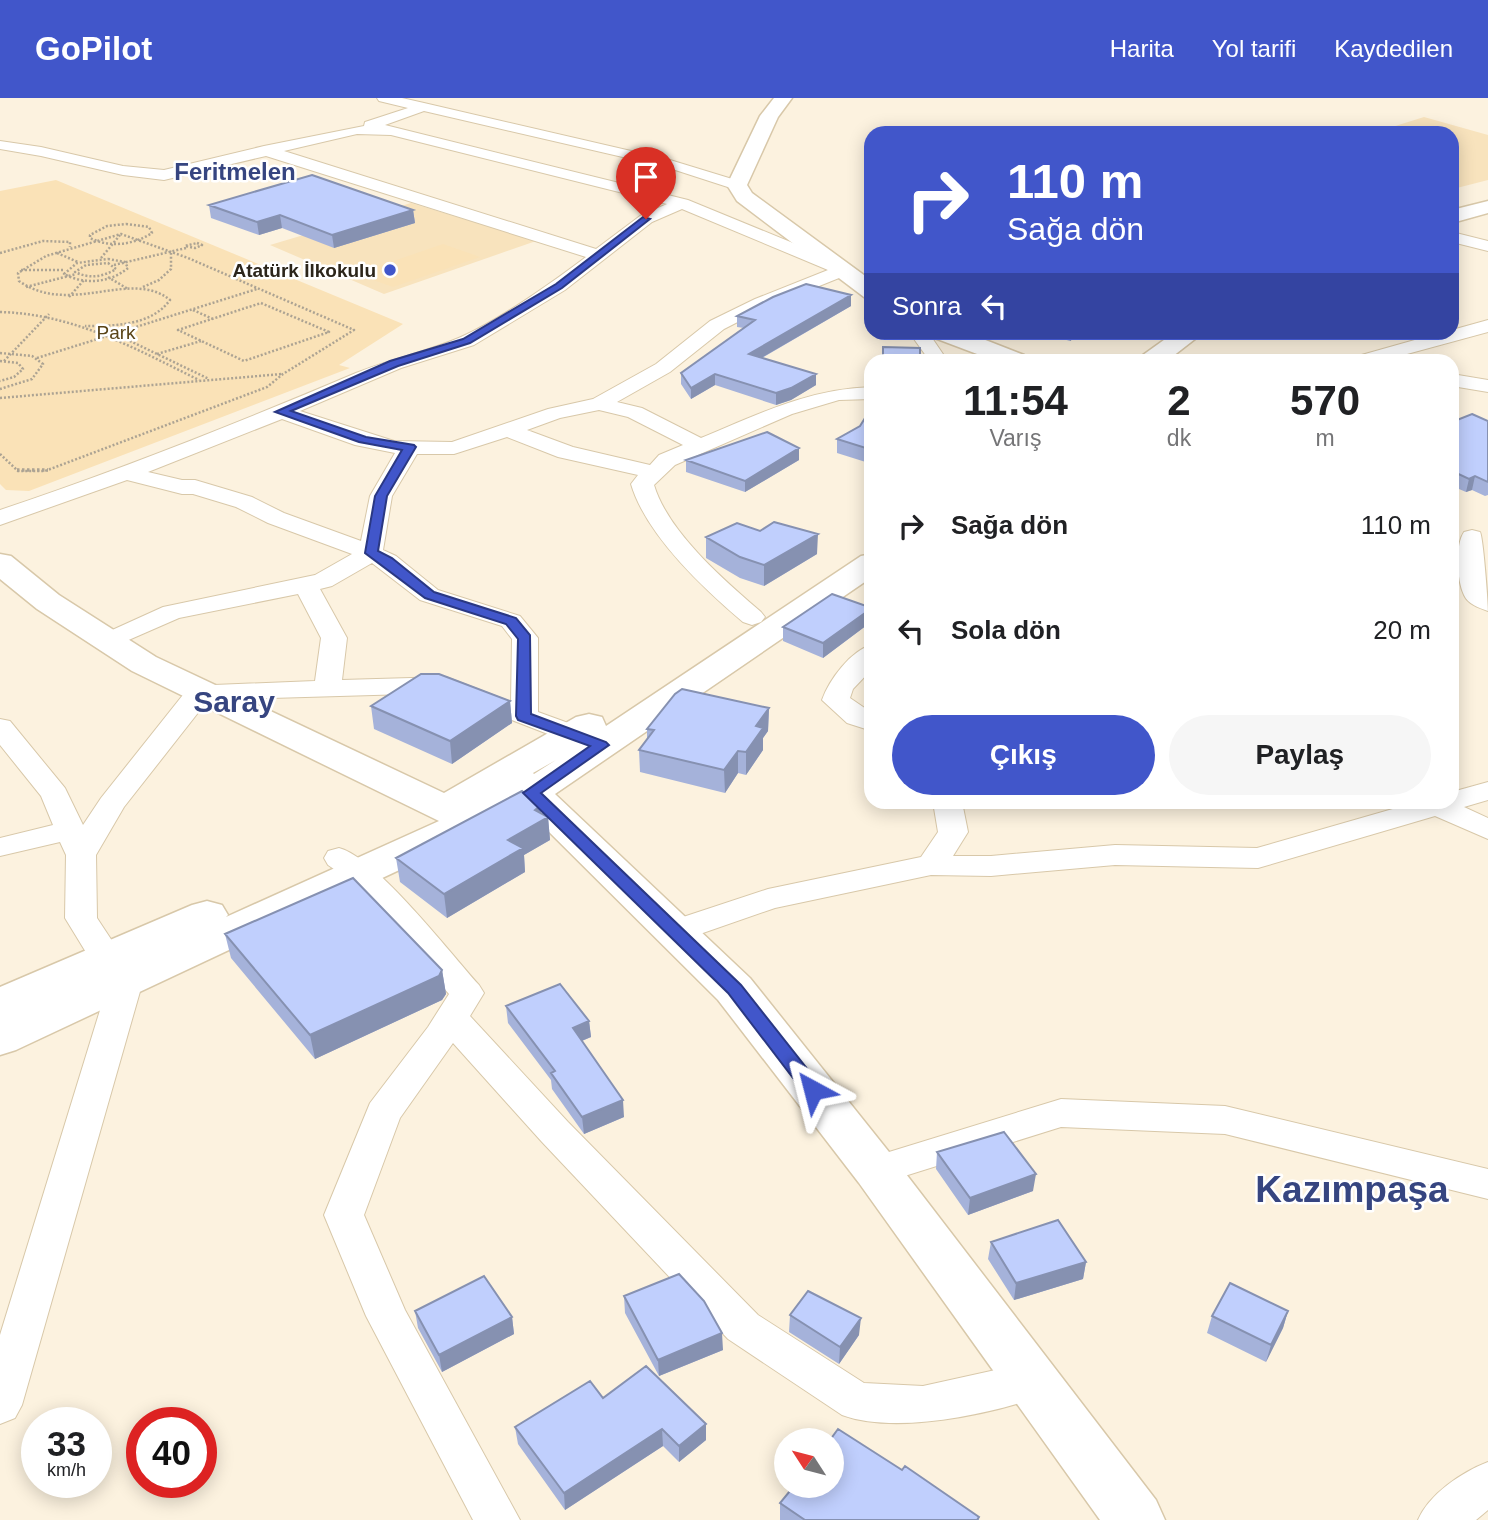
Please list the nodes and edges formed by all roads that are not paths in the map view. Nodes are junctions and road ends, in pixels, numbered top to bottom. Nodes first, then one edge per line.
1 (384, 98) edge
2 (783, 98) edge
3 (424, 107) junction
4 (389, 131) junction
5 (0, 145) edge
6 (264, 150) junction
7 (737, 185) junction
8 (682, 203) junction
9 (1488, 206) edge
10 (1459, 215) edge
11 (1459, 239) edge
12 (1488, 246) edge
13 (599, 256) junction
14 (843, 270) junction
15 (864, 286) edge
16 (1488, 326) edge
17 (1459, 335) edge
18 (962, 340) edge
19 (1181, 340) edge
20 (1401, 340) edge
21 (1444, 340) edge
22 (1422, 347) junction
23 (998, 354) edge
24 (1161, 354) edge
25 (1391, 354) edge
26 (1459, 381) edge
27 (1488, 386) edge
28 (864, 393) edge
29 (599, 404) junction
30 (281, 412) junction
31 (509, 430) junction
32 (700, 446) junction
33 (410, 447) junction
34 (653, 472) junction
35 (124, 473) junction
36 (0, 518) edge
37 (1471, 534) edge
38 (371, 553) junction
39 (0, 563) edge
40 (864, 564) edge
41 (864, 565) edge
42 (1463, 581) edge
43 (306, 585) junction
44 (1488, 603) edge
45 (752, 617) junction
46 (108, 641) junction
47 (864, 662) edge
48 (328, 688) junction
49 (200, 692) junction
50 (524, 716) junction
51 (864, 720) edge
52 (0, 727) edge
53 (588, 740) junction
54 (520, 782) junction
55 (1488, 791) edge
56 (1459, 798) edge
57 (948, 809) edge
58 (1420, 809) edge
59 (1454, 809) edge
60 (458, 815) junction
61 (1488, 830) edge
62 (75, 842) junction
63 (0, 847) edge
64 (350, 865) junction
65 (931, 865) junction
66 (677, 931) junction
67 (117, 970) junction
68 (0, 1005) edge
69 (451, 1018) junction
70 (0, 1039) edge
71 (876, 1170) junction
72 (1488, 1184) edge
73 (1032, 1381) junction
74 (0, 1405) edge
75 (1488, 1483) edge
76 (497, 1520) edge
77 (1135, 1520) edge
78 (1441, 1520) edge

1 - 3 street
2 - 7 street
3 - 4 street
3 - 7 street
4 - 6 street
4 - 8 street
5 - 6 street
6 - 13 street
7 - 14 street
8 - 13 street
8 - 14 street
9 - 10 street
11 - 12 street
13 - 30 street
14 - 15 street
14 - 29 street
16 - 17 street
18 - 23 street
19 - 24 street
20 - 22 street
21 - 22 street
22 - 25 street
26 - 27 street
28 - 32 street
29 - 31 street
29 - 32 street
30 - 33 street
30 - 35 street
31 - 33 street
31 - 34 street
32 - 34 street
33 - 38 street
34 - 45 street
35 - 36 street
35 - 38 street
37 - 42 street
38 - 43 street
38 - 50 street
39 - 46 street
40 - 45 street
41 - 53 street
42 - 44 street
43 - 46 street
43 - 48 street
45 - 53 street
46 - 49 street
47 - 51 street
48 - 49 street
48 - 50 street
49 - 60 street
49 - 62 street
50 - 53 street
52 - 62 street
53 - 54 street
54 - 60 street
54 - 66 street
55 - 56 street
57 - 65 street
58 - 65 street
59 - 61 street
60 - 64 street
62 - 63 street
62 - 67 street
64 - 67 street
64 - 69 street
65 - 66 street
66 - 71 street
67 - 68 street
67 - 70 street
67 - 74 street
69 - 73 street
69 - 76 street
71 - 72 street
71 - 73 street
73 - 77 street
75 - 78 street

